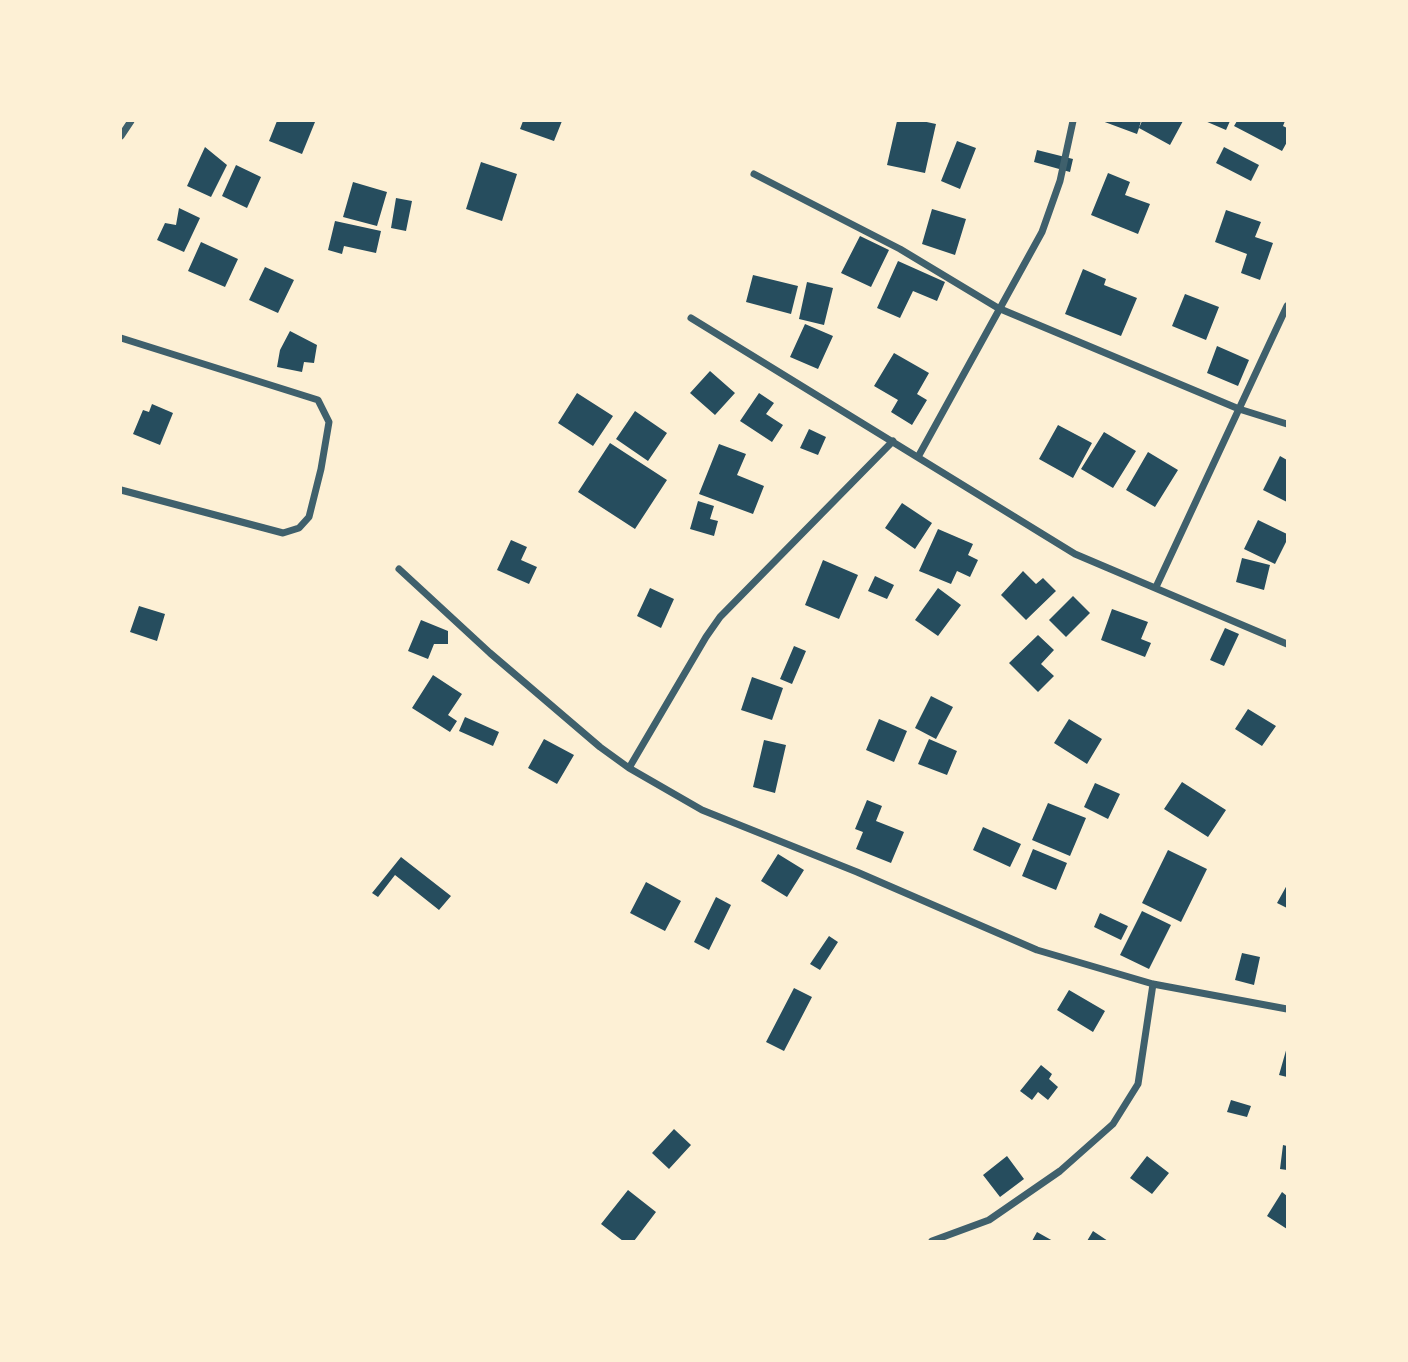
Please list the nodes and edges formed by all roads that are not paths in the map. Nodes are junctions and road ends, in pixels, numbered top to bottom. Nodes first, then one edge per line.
1 (131, 121) edge
2 (1073, 121) edge
3 (121, 136) edge
4 (754, 174) dead end
5 (1287, 306) edge
6 (998, 308) junction
7 (691, 318) dead end
8 (121, 338) edge
9 (1239, 408) junction
10 (1287, 424) edge
11 (892, 442) junction
12 (918, 457) junction
13 (121, 490) edge
14 (399, 569) dead end
15 (1156, 587) junction
16 (1287, 644) edge
17 (629, 768) junction
18 (1153, 984) junction
19 (1287, 1009) edge
20 (932, 1241) edge

1 - 3 street
2 - 6 street
4 - 6 street
5 - 9 street
6 - 9 street
6 - 12 street
7 - 11 street
8 - 13 street
9 - 10 street
9 - 15 street
11 - 12 street
11 - 17 street
12 - 15 street
14 - 17 street
15 - 16 street
17 - 18 street
18 - 19 street
18 - 20 street

